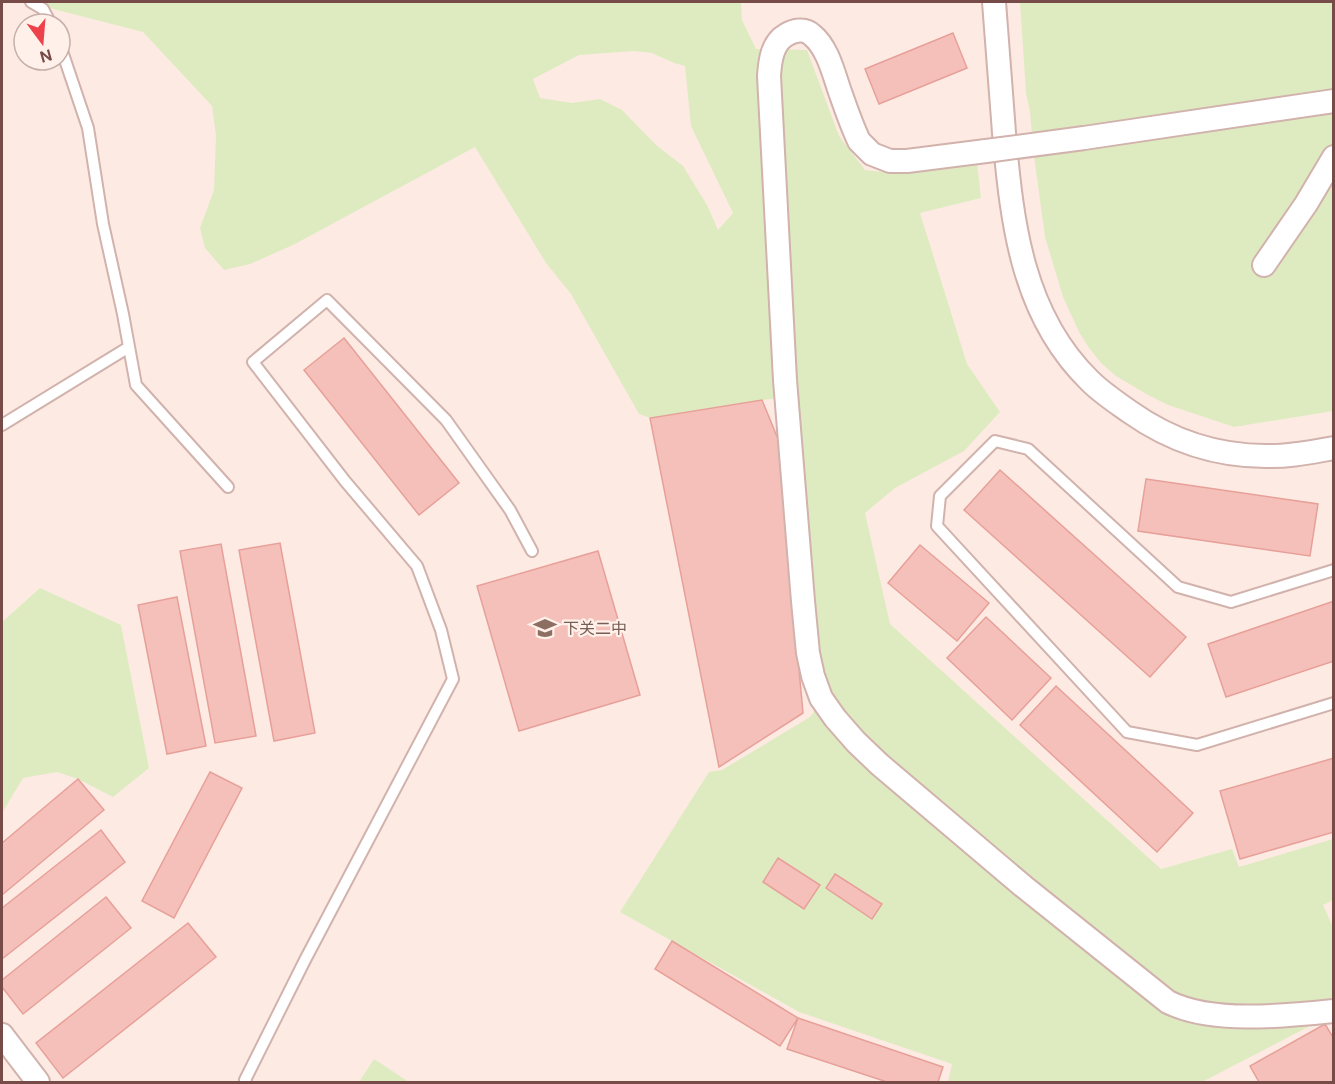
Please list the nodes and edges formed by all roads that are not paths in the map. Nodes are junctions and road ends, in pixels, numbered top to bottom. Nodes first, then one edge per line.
1 (31, 2) edge
2 (994, 2) edge
3 (45, 12) edge
4 (69, 72) edge
5 (1334, 101) edge
6 (1334, 157) edge
7 (1264, 265) dead end
8 (129, 347) junction
9 (2, 425) edge
10 (1334, 448) edge
11 (228, 487) dead end
12 (532, 551) dead end
13 (1334, 570) edge
14 (1334, 703) edge
15 (1334, 1011) edge
16 (2, 1035) edge
17 (38, 1083) edge
18 (246, 1083) edge

1 - 3 lane
2 - 10 street
4 - 8 lane
5 - 15 street, bridge
6 - 7 street
8 - 9 lane
8 - 11 lane
12 - 18 lane
13 - 14 lane
16 - 17 street

